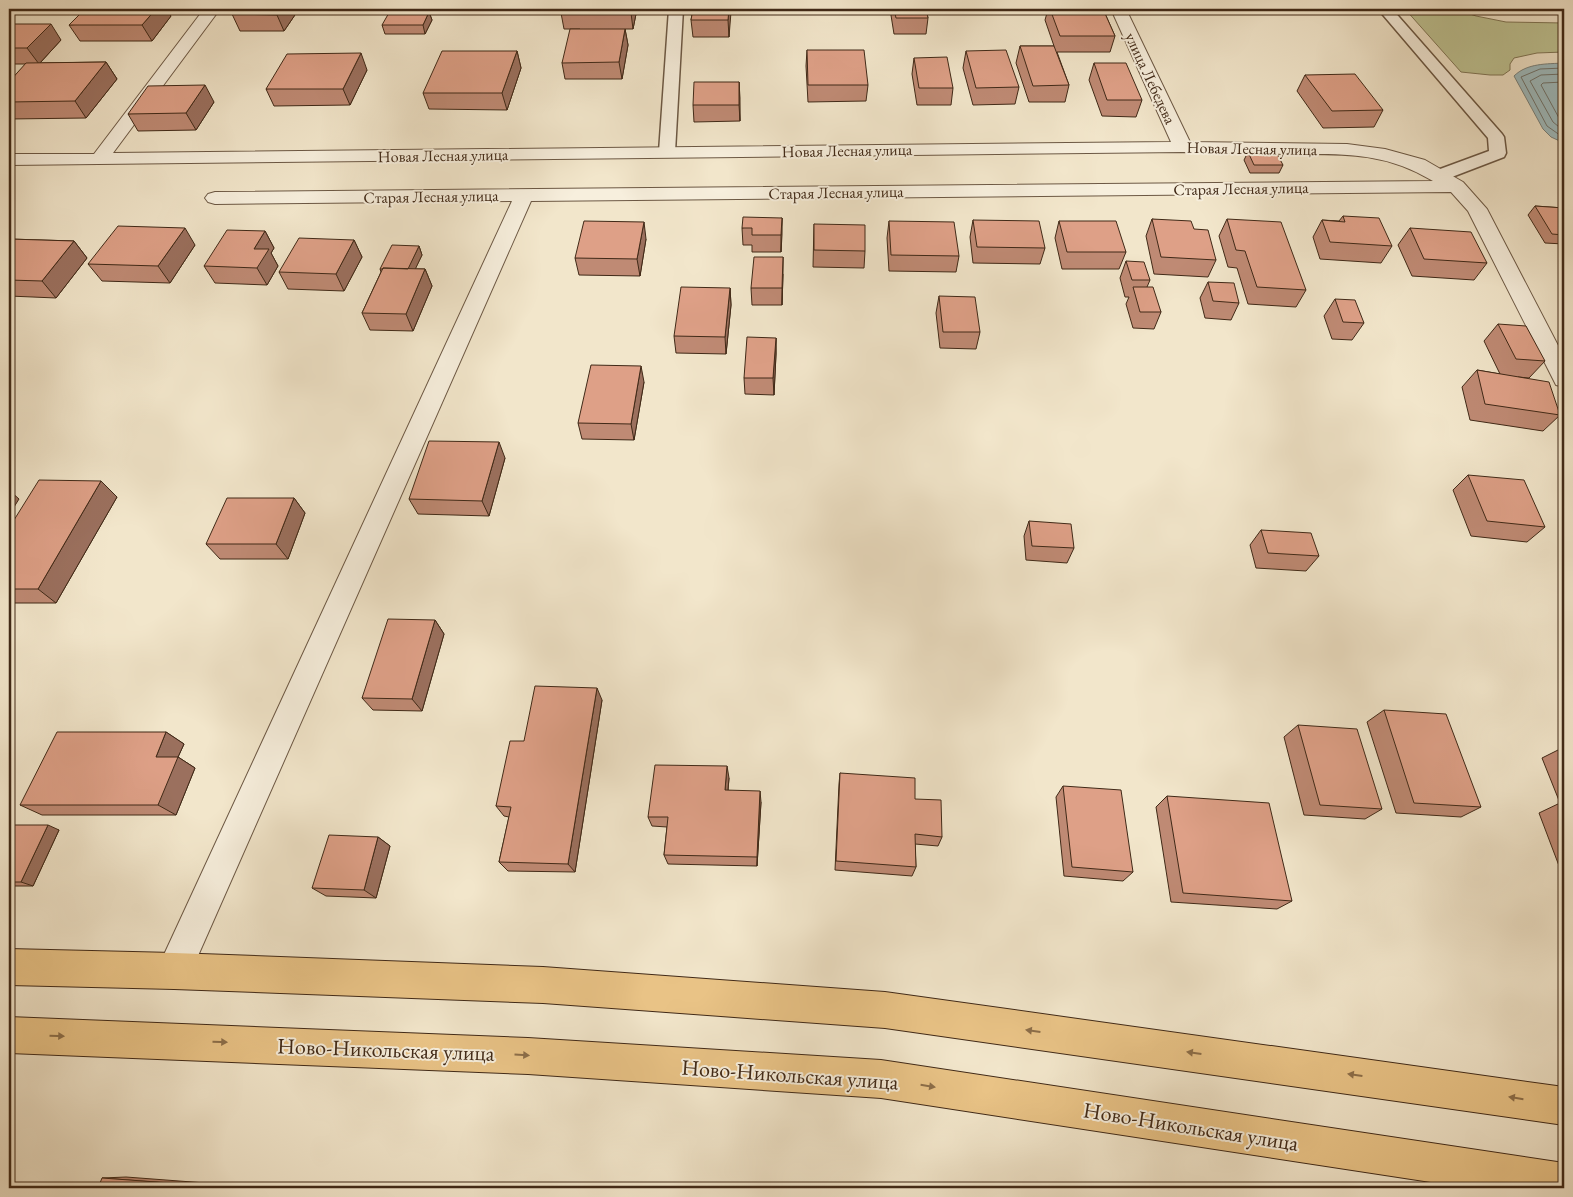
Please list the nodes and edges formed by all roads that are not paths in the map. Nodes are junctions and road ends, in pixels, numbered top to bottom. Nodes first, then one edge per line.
1 (212, 9) edge
2 (676, 9) edge
3 (1119, 9) edge
4 (1385, 9) edge
5 (1182, 147) junction
6 (667, 152) junction
7 (9, 160) edge
8 (99, 160) junction
9 (1438, 176) junction
10 (1456, 186) junction
11 (524, 195) junction
12 (215, 198) dead end
13 (1564, 379) edge
14 (9, 967) edge
15 (174, 971) junction
16 (9, 1035) edge
17 (1564, 1106) edge
18 (1564, 1183) edge

1 - 8 street
2 - 6 lane
3 - 5 street, улица Лебедева
4 - 9 lane
5 - 6 street, Новая Лесная улица
5 - 9 street, Новая Лесная улица
6 - 8 street, Новая Лесная улица
7 - 8 street, Новая Лесная улица
9 - 10 street, Новая Лесная улица
10 - 11 street, Старая Лесная улица
10 - 13 street, Новая Лесная улица
11 - 12 street, Старая Лесная улица
11 - 15 street
14 - 15 main road
17 -> 15 main road
16 -> 18 main road, Ново-Никольская улица

